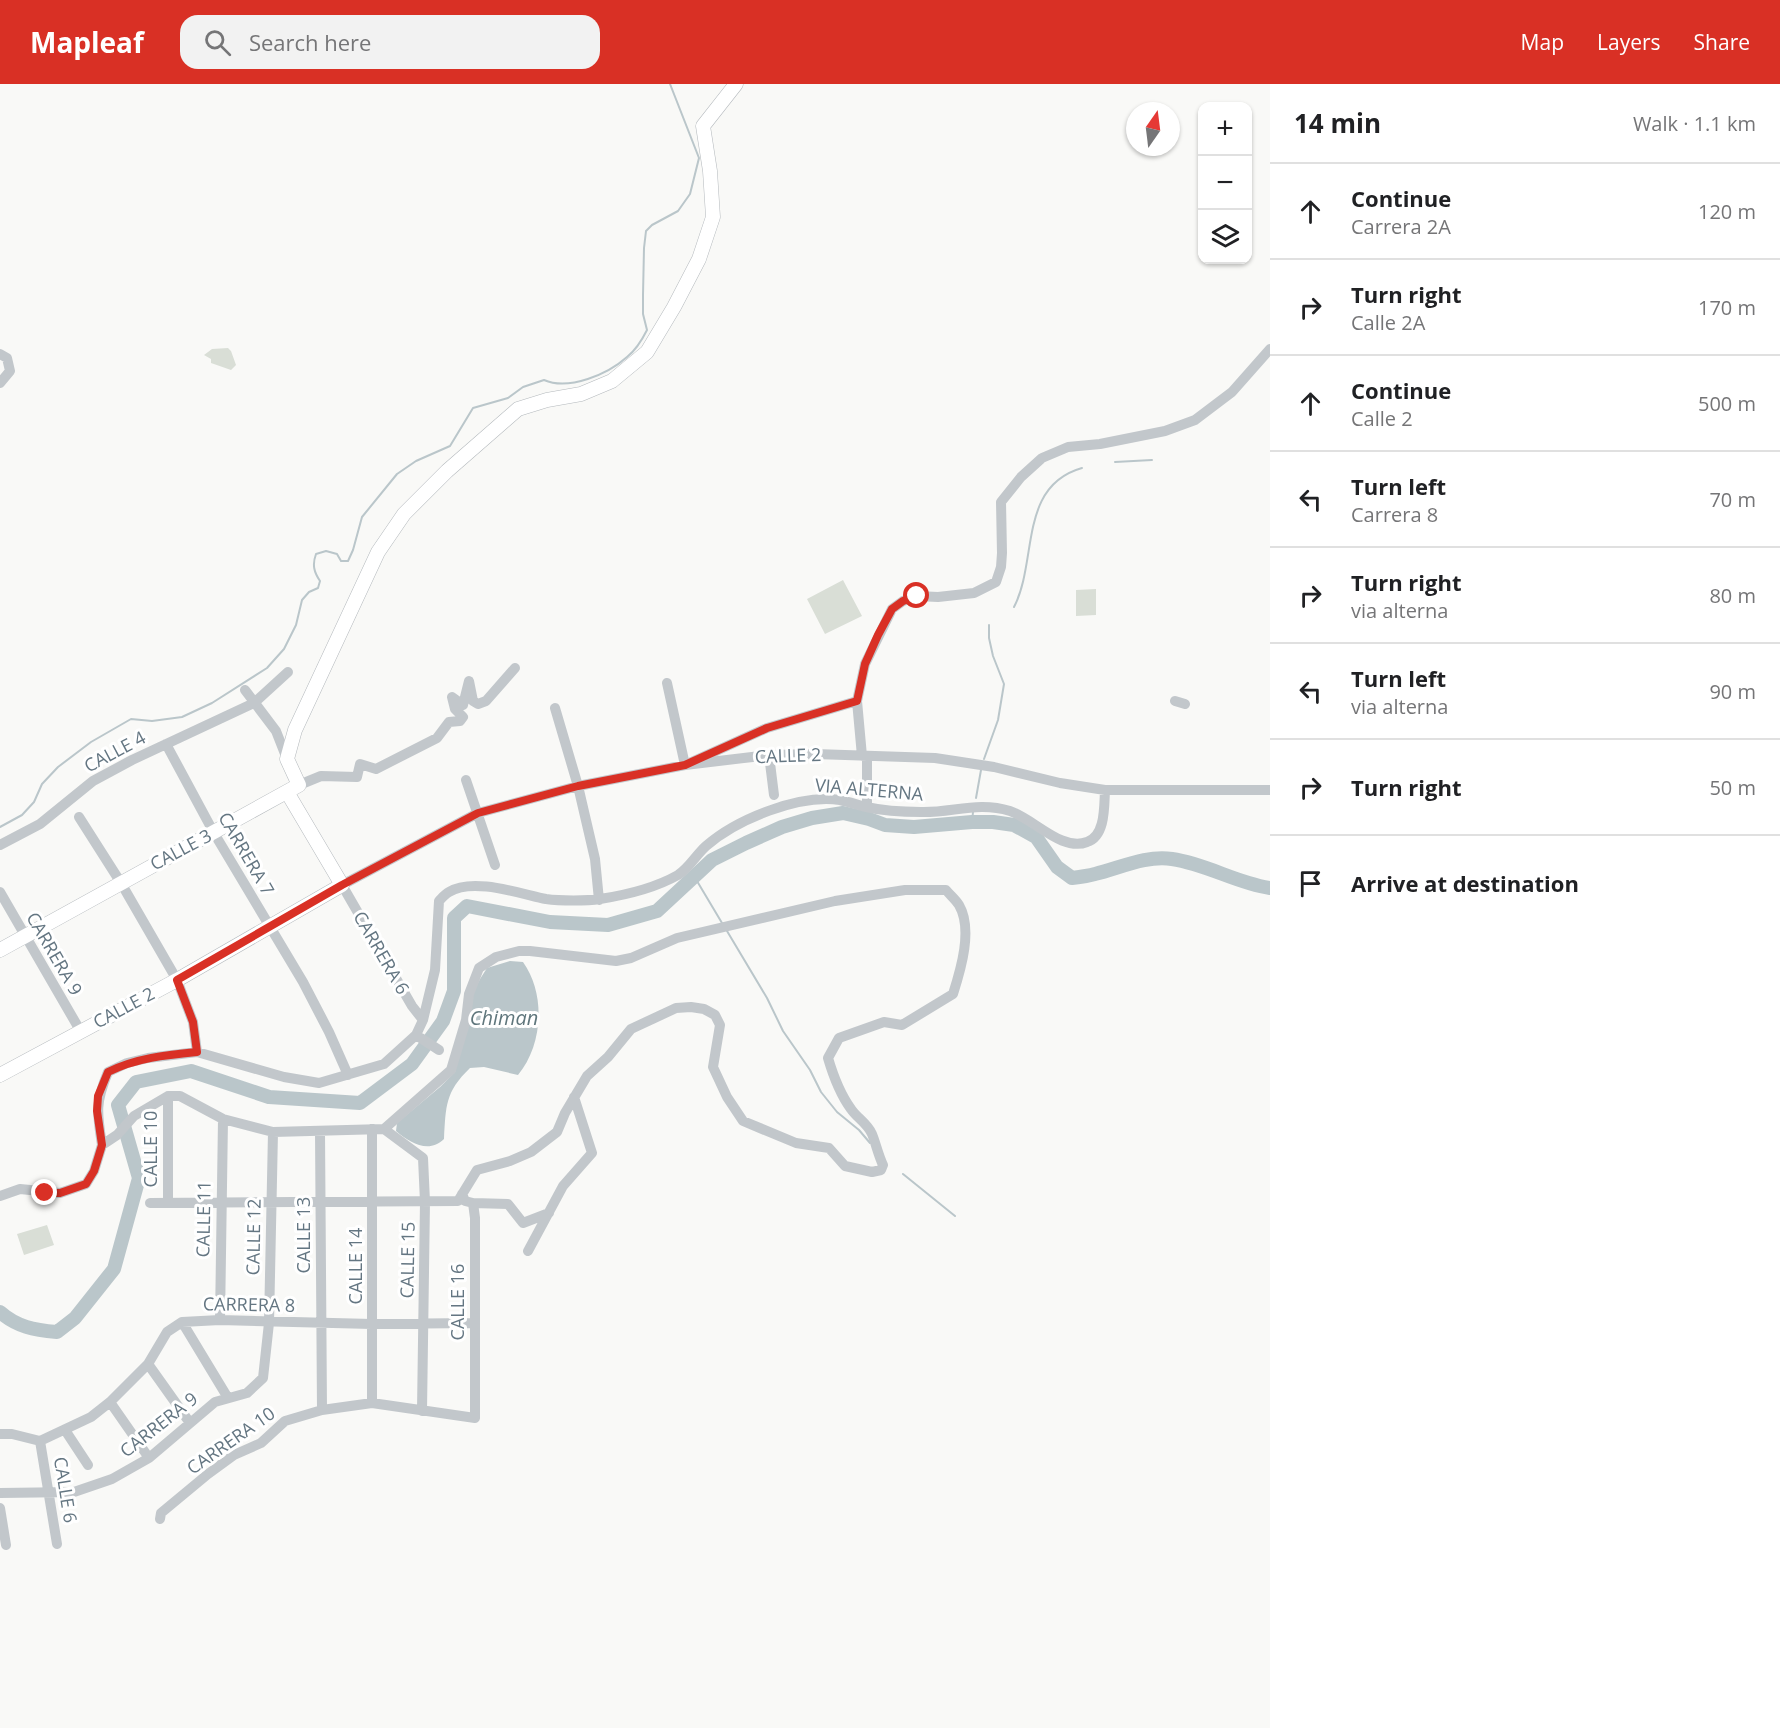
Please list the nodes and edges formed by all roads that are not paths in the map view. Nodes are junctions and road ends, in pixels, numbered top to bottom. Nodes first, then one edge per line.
1 (736, 84) edge
2 (1270, 349) edge
3 (0, 354) edge
4 (0, 383) edge
5 (515, 668) dead end
6 (288, 672) dead end
7 (667, 683) dead end
8 (245, 690) dead end
9 (857, 701) junction
10 (254, 703) junction
11 (555, 708) dead end
12 (295, 730) junction
13 (276, 731) junction
14 (166, 744) junction
15 (769, 755) junction
16 (865, 756) junction
17 (286, 759) junction
18 (685, 765) junction
19 (466, 780) dead end
20 (578, 786) junction
21 (293, 788) junction
22 (1105, 789) junction
23 (1270, 790) edge
24 (774, 795) dead end
25 (867, 807) junction
26 (478, 813) junction
27 (79, 817) dead end
28 (214, 833) junction
29 (0, 844) edge
30 (495, 865) dead end
31 (121, 883) junction
32 (342, 885) junction
33 (0, 892) edge
34 (599, 900) junction
35 (269, 926) junction
36 (25, 936) junction
37 (0, 950) edge
38 (177, 980) junction
39 (423, 1020) junction
40 (81, 1032) junction
41 (421, 1038) junction
42 (439, 1050) dead end
43 (197, 1052) junction
44 (0, 1075) edge
45 (348, 1075) junction
46 (168, 1096) junction
47 (574, 1098) junction
48 (223, 1119) junction
49 (372, 1129) junction
50 (384, 1129) junction
51 (273, 1132) junction
52 (320, 1132) junction
53 (102, 1145) junction
54 (0, 1196) edge
55 (460, 1198) junction
56 (271, 1201) junction
57 (168, 1202) junction
58 (221, 1202) junction
59 (320, 1202) junction
60 (372, 1202) junction
61 (425, 1202) junction
62 (150, 1203) dead end
63 (473, 1203) junction
64 (549, 1213) junction
65 (528, 1251) dead end
66 (220, 1320) junction
67 (182, 1322) junction
68 (268, 1323) junction
69 (320, 1323) junction
70 (423, 1323) junction
71 (475, 1323) junction
72 (372, 1324) junction
73 (148, 1364) junction
74 (262, 1378) joint
75 (228, 1398) junction
76 (110, 1402) junction
77 (372, 1403) junction
78 (322, 1410) junction
79 (422, 1411) junction
80 (475, 1418) joint
81 (190, 1423) junction
82 (65, 1430) junction
83 (0, 1434) edge
84 (40, 1441) junction
85 (149, 1458) junction
86 (88, 1465) dead end
87 (48, 1492) junction
88 (0, 1493) edge
89 (0, 1508) edge
90 (160, 1520) dead end
91 (57, 1544) dead end
92 (6, 1545) dead end

1 - 12 main road
2 - 9 street
3 - 4 street
5 - 21 street, CALLE 3
6 - 10 street, CALLE 4
7 - 18 street
8 - 10 street, CARRERA 6
9 - 16 street
9 - 18 street
10 - 13 street, CARRERA 6
10 - 14 street, CALLE 4
11 - 20 street
12 - 13 street
12 - 17 main road
13 - 17 street, CARRERA 6
14 - 28 street, CARRERA 7
14 - 29 street, CALLE 4
15 - 16 street, CALLE 2
15 - 18 street, CALLE 2
15 - 24 street
16 - 22 street, CALLE 2
16 - 25 street
17 - 21 main road, CARRERA 6
18 - 20 street, CALLE 2
19 - 26 street
20 - 26 street, CALLE 2
20 - 34 street
21 - 28 main road, CALLE 3
21 - 32 main road, CARRERA 6
22 - 23 street, CALLE 2
22 - 25 street, VIA ALTERNA
25 - 34 street, VIA ALTERNA
26 - 30 street
26 - 32 street, CALLE 2
27 - 31 street
28 - 31 main road, CALLE 3
28 - 35 street, CARRERA 7
31 - 36 main road, CALLE 3
31 - 38 street
32 - 35 main road, CALLE 2
32 - 39 street, CARRERA 6
33 - 36 street, CARRERA 9
34 - 39 street, VIA ALTERNA
35 - 38 main road, CALLE 2
35 - 45 street, CARRERA 7
36 - 37 main road, CALLE 3
36 - 40 street, CARRERA 9
38 - 40 main road, CALLE 2
38 - 43 street
39 - 41 street, VIA ALTERNA
40 - 44 main road, CALLE 2
41 - 42 street
41 - 45 street, VIA ALTERNA
43 - 45 street, VIA ALTERNA
43 - 53 street, VIA ALTERNA
46 - 48 street
46 - 53 street
46 - 57 street, CALLE 10
47 - 50 street
47 - 55 street
47 - 64 street
48 - 51 street
48 - 58 street, CALLE 11
49 - 50 street
49 - 52 street
49 - 60 street, CALLE 14
50 - 61 street, CALLE 15
51 - 52 street
51 - 56 street, CALLE 12
52 - 59 street, CALLE 13
53 - 54 street
55 - 61 street
55 - 63 street
56 - 58 street
56 - 59 street
56 - 68 street, CALLE 12
57 - 58 street
57 - 62 street
58 - 66 street, CALLE 11
59 - 60 street
59 - 69 street, CALLE 13
60 - 61 street
60 - 72 street, CALLE 14
61 - 70 street, CALLE 15
63 - 64 street
63 - 71 street, CALLE 16
64 - 65 street
66 - 67 street, CARRERA 8
66 - 68 street, CARRERA 8
67 - 73 street, CARRERA 8
67 - 75 street
68 - 69 street, CARRERA 8
68 - 74 street, CALLE 12
69 - 72 street, CARRERA 8
69 - 78 street, CALLE 13
70 - 71 street, CARRERA 8
70 - 72 street, CARRERA 8
70 - 79 street, CALLE 15
71 - 80 street, CALLE 16
72 - 77 street, CALLE 14
73 - 76 street, CARRERA 8
73 - 81 street
74 - 75 street, CARRERA 9
75 - 81 street, CARRERA 9
76 - 82 street, CARRERA 8
76 - 85 street
77 - 78 street, CARRERA 10
77 - 79 street, CARRERA 10
78 - 90 street, CARRERA 10
79 - 80 street, CARRERA 10
81 - 85 street, CARRERA 9
82 - 84 street, CARRERA 8
82 - 86 street
83 - 84 street
84 - 87 street, CALLE 6
85 - 87 street, CARRERA 9
87 - 88 street, CARRERA 9
87 - 91 street, CALLE 6
89 - 92 street

